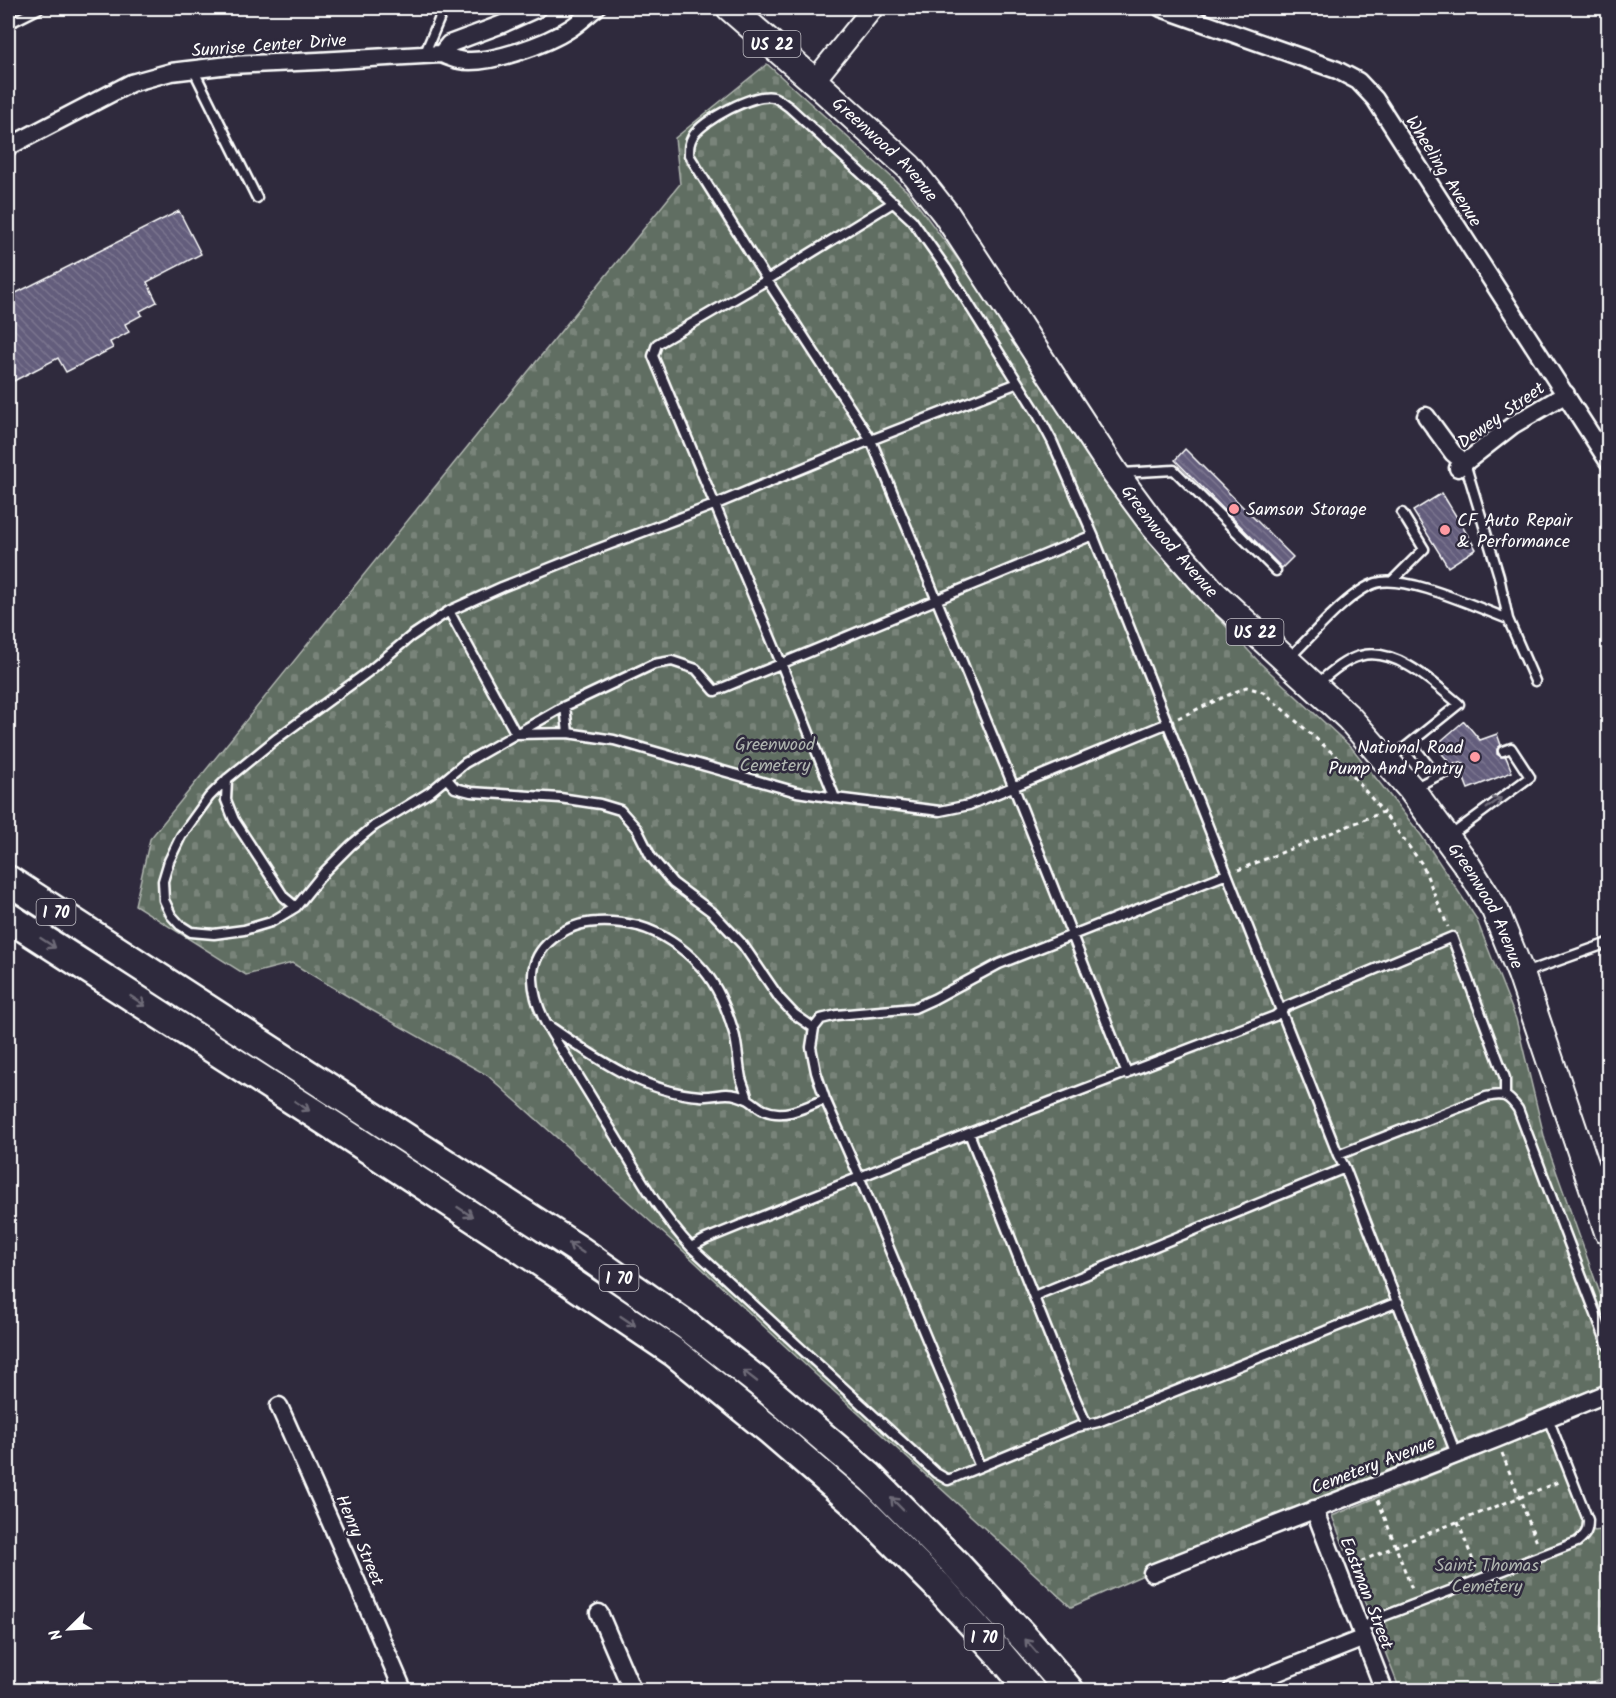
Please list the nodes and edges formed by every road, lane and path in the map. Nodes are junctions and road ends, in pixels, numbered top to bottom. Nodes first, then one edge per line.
1 (40, 8) edge
2 (444, 8) edge
3 (538, 8) edge
4 (596, 8) edge
5 (730, 8) edge
6 (873, 8) edge
7 (1161, 8) edge
8 (8, 24) edge
9 (441, 54) junction
10 (424, 55) junction
11 (193, 69) junction
12 (814, 81) junction
13 (8, 147) edge
14 (257, 198) dead end
15 (894, 202) junction
16 (767, 280) junction
17 (1018, 383) junction
18 (1566, 394) junction
19 (1426, 416) dead end
20 (871, 440) junction
21 (1608, 461) edge
22 (1462, 465) junction
23 (1115, 473) junction
24 (714, 505) junction
25 (1402, 513) dead end
26 (1093, 535) junction
27 (1276, 571) dead end
28 (1392, 580) junction
29 (936, 599) junction
30 (449, 611) junction
31 (1508, 620) junction
32 (1287, 661) junction
33 (781, 663) junction
34 (1536, 681) dead end
35 (1314, 686) junction
36 (565, 706) junction
37 (1168, 723) junction
38 (568, 732) junction
39 (516, 734) junction
40 (1411, 743) junction
41 (1503, 751) dead end
42 (1388, 761) junction
43 (1460, 768) dead end
44 (1437, 776) junction
45 (227, 779) junction
46 (447, 780) junction
47 (1014, 788) junction
48 (1411, 789) junction
49 (835, 798) junction
50 (1383, 812) junction
51 (1447, 838) junction
52 (1227, 874) junction
53 (8, 880) edge
54 (296, 907) junction
55 (8, 917) edge
56 (1072, 935) junction
57 (1452, 938) junction
58 (1608, 943) edge
59 (1521, 974) junction
60 (1281, 1011) junction
61 (545, 1023) junction
62 (814, 1028) junction
63 (1127, 1074) junction
64 (1505, 1095) junction
65 (748, 1099) junction
66 (825, 1099) junction
67 (969, 1133) junction
68 (1338, 1155) junction
69 (1345, 1168) junction
70 (859, 1176) junction
71 (1608, 1232) edge
72 (691, 1247) junction
73 (1034, 1296) junction
74 (1398, 1302) junction
75 (1608, 1346) edge
76 (1608, 1393) edge
77 (279, 1406) dead end
78 (1548, 1418) junction
79 (1087, 1425) junction
80 (1496, 1439) junction
81 (1456, 1454) junction
82 (980, 1467) junction
83 (1571, 1478) junction
84 (1373, 1487) junction
85 (1519, 1498) junction
86 (1314, 1509) junction
87 (1458, 1522) junction
88 (1396, 1546) junction
89 (1542, 1555) junction
90 (1338, 1572) junction
91 (1152, 1573) dead end
92 (1480, 1578) junction
93 (1417, 1602) junction
94 (598, 1613) dead end
95 (1362, 1634) junction
96 (1608, 1688) edge
97 (403, 1690) edge
98 (632, 1690) edge
99 (1030, 1690) edge
100 (1069, 1690) edge
101 (1232, 1690) edge
102 (1383, 1690) edge
103 (1603, 1690) edge

1 - 8 lane
2 - 10 lane
3 - 9 street, Sunrise Center Drive
4 - 9 street, Sunrise Center Drive
5 - 12 main road, US 22
6 - 12 street
7 - 18 street, Wheeling Avenue
9 - 10 street, Sunrise Center Drive
10 - 11 street, Sunrise Center Drive
11 - 13 street, Sunrise Center Drive
11 - 14 lane
12 - 23 main road, Greenwood Avenue / US 22
15 - 16 lane
15 - 16 lane
15 - 17 lane
16 - 20 lane
16 - 24 lane
17 - 20 lane
17 - 26 lane
18 - 21 street, Wheeling Avenue
18 - 22 street, Dewey Street
19 - 22 street
20 - 24 lane
20 - 29 lane
22 - 31 lane
23 - 27 lane
23 - 32 main road, Greenwood Avenue / US 22
24 - 30 lane
24 - 33 lane
25 - 28 lane
26 - 29 lane
26 - 37 lane
28 - 31 lane
28 - 32 lane
29 - 33 lane
29 - 47 lane
30 - 39 lane
30 - 45 lane
31 - 34 lane
32 - 35 main road, Greenwood Avenue / US 22
33 - 36 lane
33 - 49 lane
35 - 40 lane
35 - 42 main road, Greenwood Avenue / US 22
36 - 38 lane
36 - 39 lane
37 - 47 lane
37 - 50 path
37 - 52 lane
38 - 39 lane
38 - 49 lane
39 - 46 lane
40 - 42 lane
40 - 44 lane
51 -> 41 lane
42 - 48 main road, Greenwood Avenue / US 22
43 - 44 lane
44 - 48 lane
45 - 54 lane
45 - 54 lane
46 - 54 lane
46 - 62 lane
47 - 49 lane
47 - 56 lane
48 - 51 main road, Greenwood Avenue / US 22
50 - 52 path
50 - 57 path
51 - 59 main road, Greenwood Avenue / US 22
52 - 56 lane
52 - 60 lane
100 -> 53 highway, I 70
55 -> 99 highway, I 70
56 - 62 lane
56 - 63 lane
57 - 60 lane
57 - 64 lane
58 - 59 lane
59 - 71 main road, Greenwood Avenue / US 22
60 - 63 lane
60 - 68 lane
61 - 65 lane
61 - 65 lane
61 - 72 lane
62 - 66 lane
63 - 67 lane
64 - 68 lane
64 - 75 lane
65 - 66 lane
66 - 70 lane
67 - 70 lane
67 - 73 lane
68 - 69 lane
69 - 73 lane
69 - 74 lane
70 - 72 lane
70 - 82 lane
72 - 82 lane
73 - 79 lane
74 - 79 lane
74 - 81 lane
76 - 78 street, Cemetery Avenue
77 - 97 street, Henry Street
78 - 80 street, Cemetery Avenue
78 - 83 lane
79 - 82 lane
80 - 81 street, Cemetery Avenue
80 - 85 path
81 - 84 street, Cemetery Avenue
83 - 85 path
83 - 89 lane
84 - 86 street, Cemetery Avenue
84 - 88 path
85 - 87 path
85 - 89 path
86 - 90 street, Eastman Street
86 - 91 street, Cemetery Avenue
87 - 88 path
87 - 92 path
88 - 90 path
88 - 93 path
89 - 92 lane
90 - 95 street, Eastman Street
92 - 93 lane
93 - 95 lane
94 - 98 street
95 - 101 street
95 - 102 street, Eastman Street
96 - 103 lane

